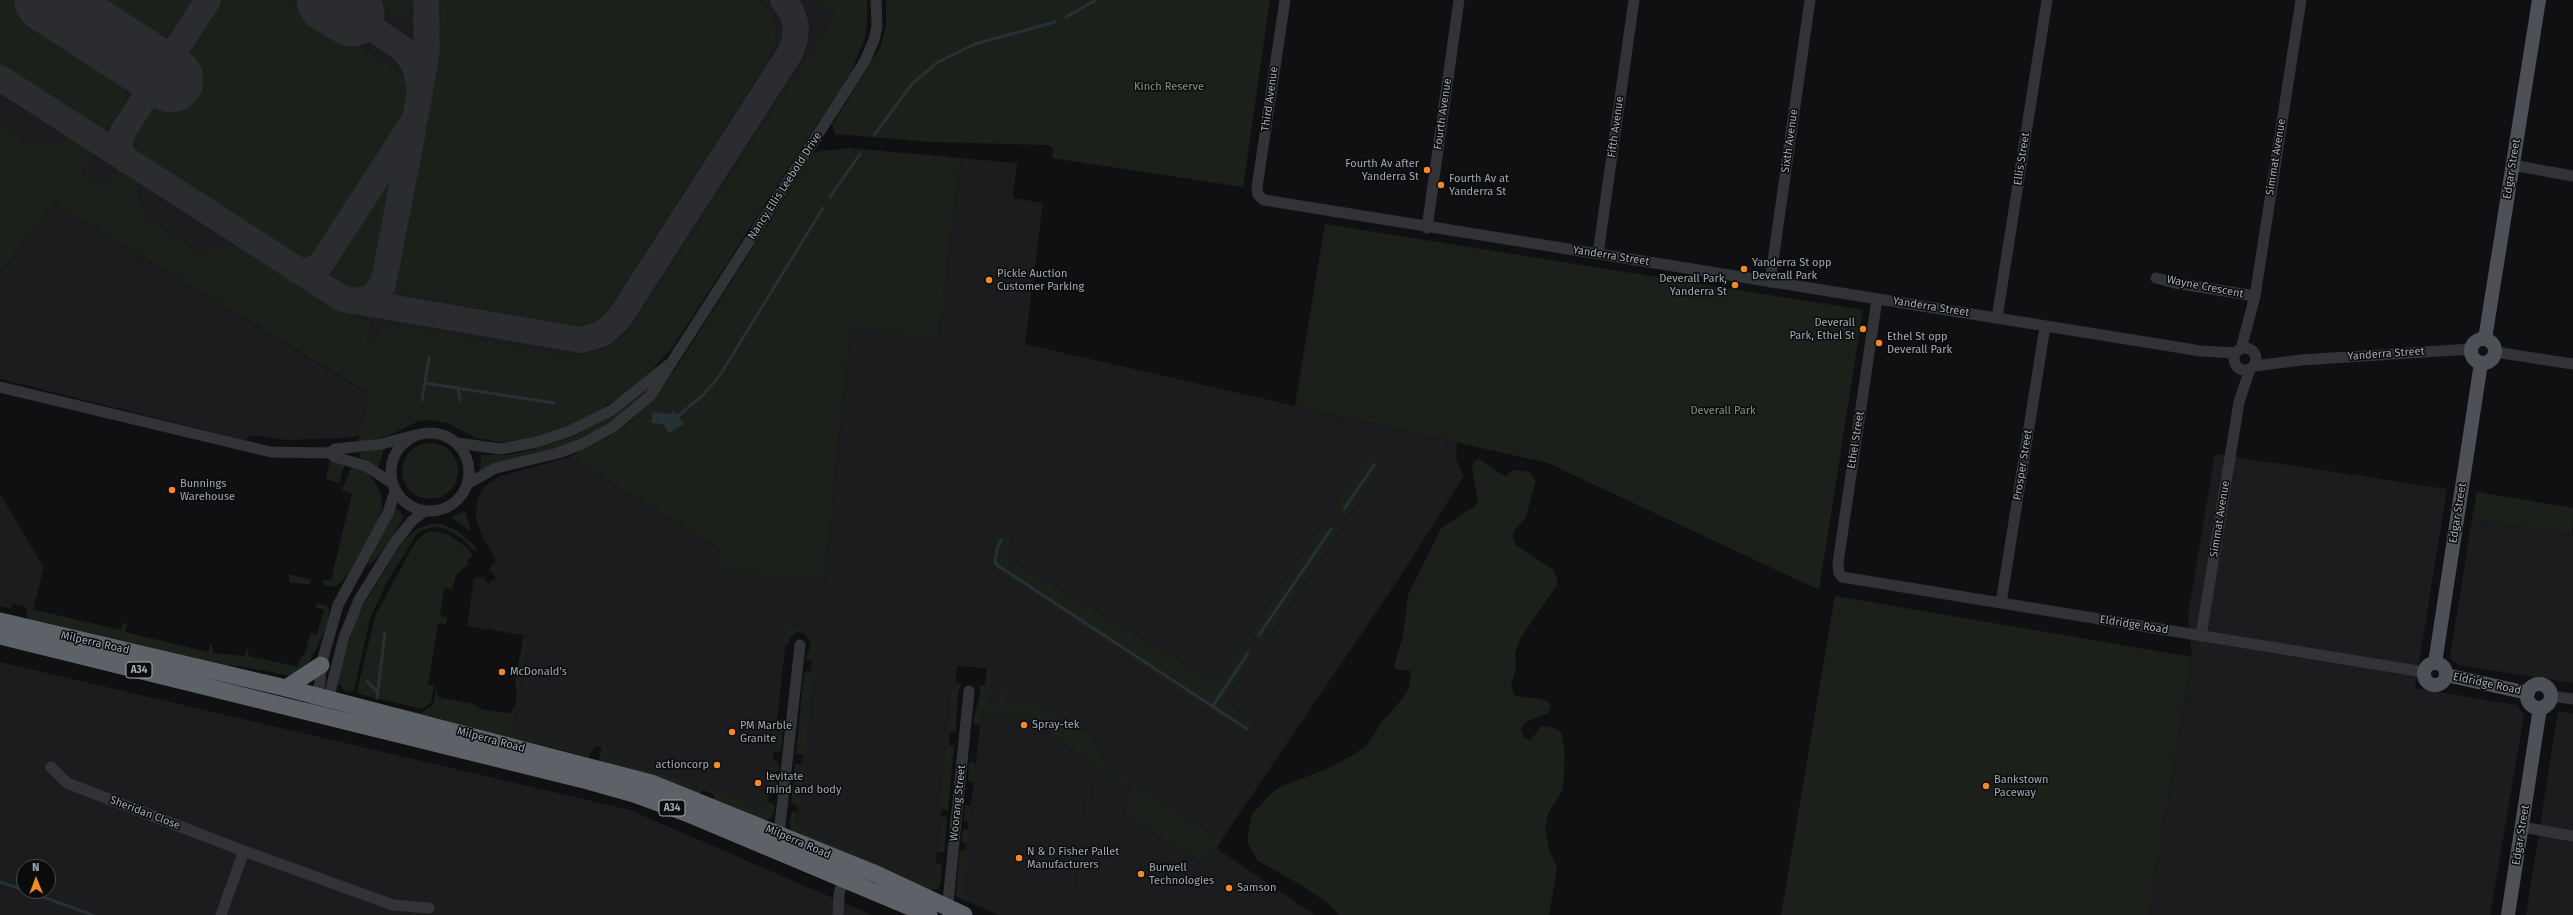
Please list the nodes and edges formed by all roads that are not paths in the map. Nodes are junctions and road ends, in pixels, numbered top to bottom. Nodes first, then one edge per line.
1 (876, 0) edge
2 (1285, 0) edge
3 (1459, 0) edge
4 (1634, 0) edge
5 (1810, 0) edge
6 (2047, 0) edge
7 (2301, 0) edge
8 (2539, 0) edge
9 (2512, 165) junction
10 (2573, 176) edge
11 (1260, 198) joint
12 (1427, 228) junction
13 (1598, 254) junction
14 (2156, 278) dead end
15 (1770, 282) junction
16 (2255, 296) junction
17 (1877, 299) junction
18 (2252, 314) junction
19 (1997, 318) junction
20 (2044, 327) junction
21 (2485, 339) junction
22 (2471, 349) junction
23 (2495, 352) junction
24 (2237, 358) junction
25 (2254, 361) junction
26 (2481, 363) junction
27 (669, 364) junction
28 (2573, 364) edge
29 (0, 387) edge
30 (2240, 402) junction
31 (415, 435) junction
32 (457, 442) junction
33 (329, 453) junction
34 (467, 484) junction
35 (393, 487) junction
36 (426, 511) junction
37 (1844, 578) joint
38 (2001, 603) junction
39 (0, 621) edge
40 (0, 636) edge
41 (2201, 636) junction
42 (800, 645) dead end
43 (2435, 663) junction
44 (321, 665) junction
45 (2424, 672) junction
46 (2446, 675) junction
47 (286, 688) junction
48 (969, 691) dead end
49 (2528, 693) junction
50 (2552, 696) junction
51 (323, 697) junction
52 (2573, 699) edge
53 (2540, 708) junction
54 (318, 715) junction
55 (51, 767) dead end
56 (2522, 827) junction
57 (779, 834) junction
58 (2573, 836) edge
59 (244, 851) junction
60 (848, 863) junction
61 (843, 880) junction
62 (429, 908) dead end
63 (947, 912) edge
64 (221, 915) edge
65 (838, 915) edge
66 (929, 915) edge
67 (964, 915) edge
68 (2508, 915) edge

1 - 27 street, Nancy Ellis Leebold Drive
2 - 11 street, Third Avenue
3 - 12 street, Fourth Avenue
4 - 13 street, Fifth Avenue
5 - 15 street, Sixth Avenue
6 - 19 street, Ellis Street
7 - 16 street, Simmat Avenue
8 - 9 main road, Edgar Street
9 - 10 street
9 - 21 main road, Edgar Street
11 - 12 street, Yanderra Street
12 - 13 street, Yanderra Street
13 - 15 street, Yanderra Street
14 - 16 street, Wayne Crescent
15 - 17 street, Yanderra Street
16 - 18 street, Simmat Avenue
17 - 19 street, Yanderra Street
17 - 37 street, Ethel Street
18 - 24 street, Simmat Avenue
18 - 25 street, Simmat Avenue
19 - 20 street, Yanderra Street
20 - 24 street, Yanderra Street
20 - 38 street, Prosper Street
21 - 22 main road
21 - 23 main road
22 - 25 street, Yanderra Street
22 - 26 main road
23 - 26 main road
23 - 28 street
24 - 25 street
24 - 25 street
24 - 30 street, Simmat Avenue
25 - 30 street, Simmat Avenue
26 - 43 main road, Edgar Street
27 - 32 street, Nancy Ellis Leebold Drive
27 - 34 street, Nancy Ellis Leebold Drive
29 - 33 street
30 - 41 street, Simmat Avenue
31 - 32 street
31 - 33 street
31 - 35 street
32 - 34 street
33 - 35 street
34 - 36 street
35 - 36 street
35 - 44 street
36 - 51 street
37 - 38 street, Eldridge Road
38 - 41 street, Eldridge Road
39 - 47 highway, Milperra Road / A34
40 - 54 highway, Milperra Road / A34
41 - 45 street, Eldridge Road
42 - 57 street
43 - 45 main road
43 - 46 main road
44 - 47 highway
44 - 51 street
45 - 46 main road
46 - 49 main road, Eldridge Road
47 - 51 highway, Milperra Road / A34
48 - 63 street, Woorang Street
49 - 50 main road
49 - 53 main road
50 - 52 street
50 - 53 main road
51 - 54 street
51 - 57 highway, Milperra Road / A34
53 - 56 main road, Edgar Street
54 - 61 highway, Milperra Road / A34
55 - 59 street, Sheridan Close
56 - 58 street
56 - 68 main road, Edgar Street
57 - 60 highway, Milperra Road / A34
59 - 62 street, Sheridan Close
59 - 64 street
60 - 61 street
60 - 63 highway, Milperra Road / A34
61 - 65 street
61 - 66 highway, Milperra Road / A34
63 - 67 highway, Milperra Road / A34

